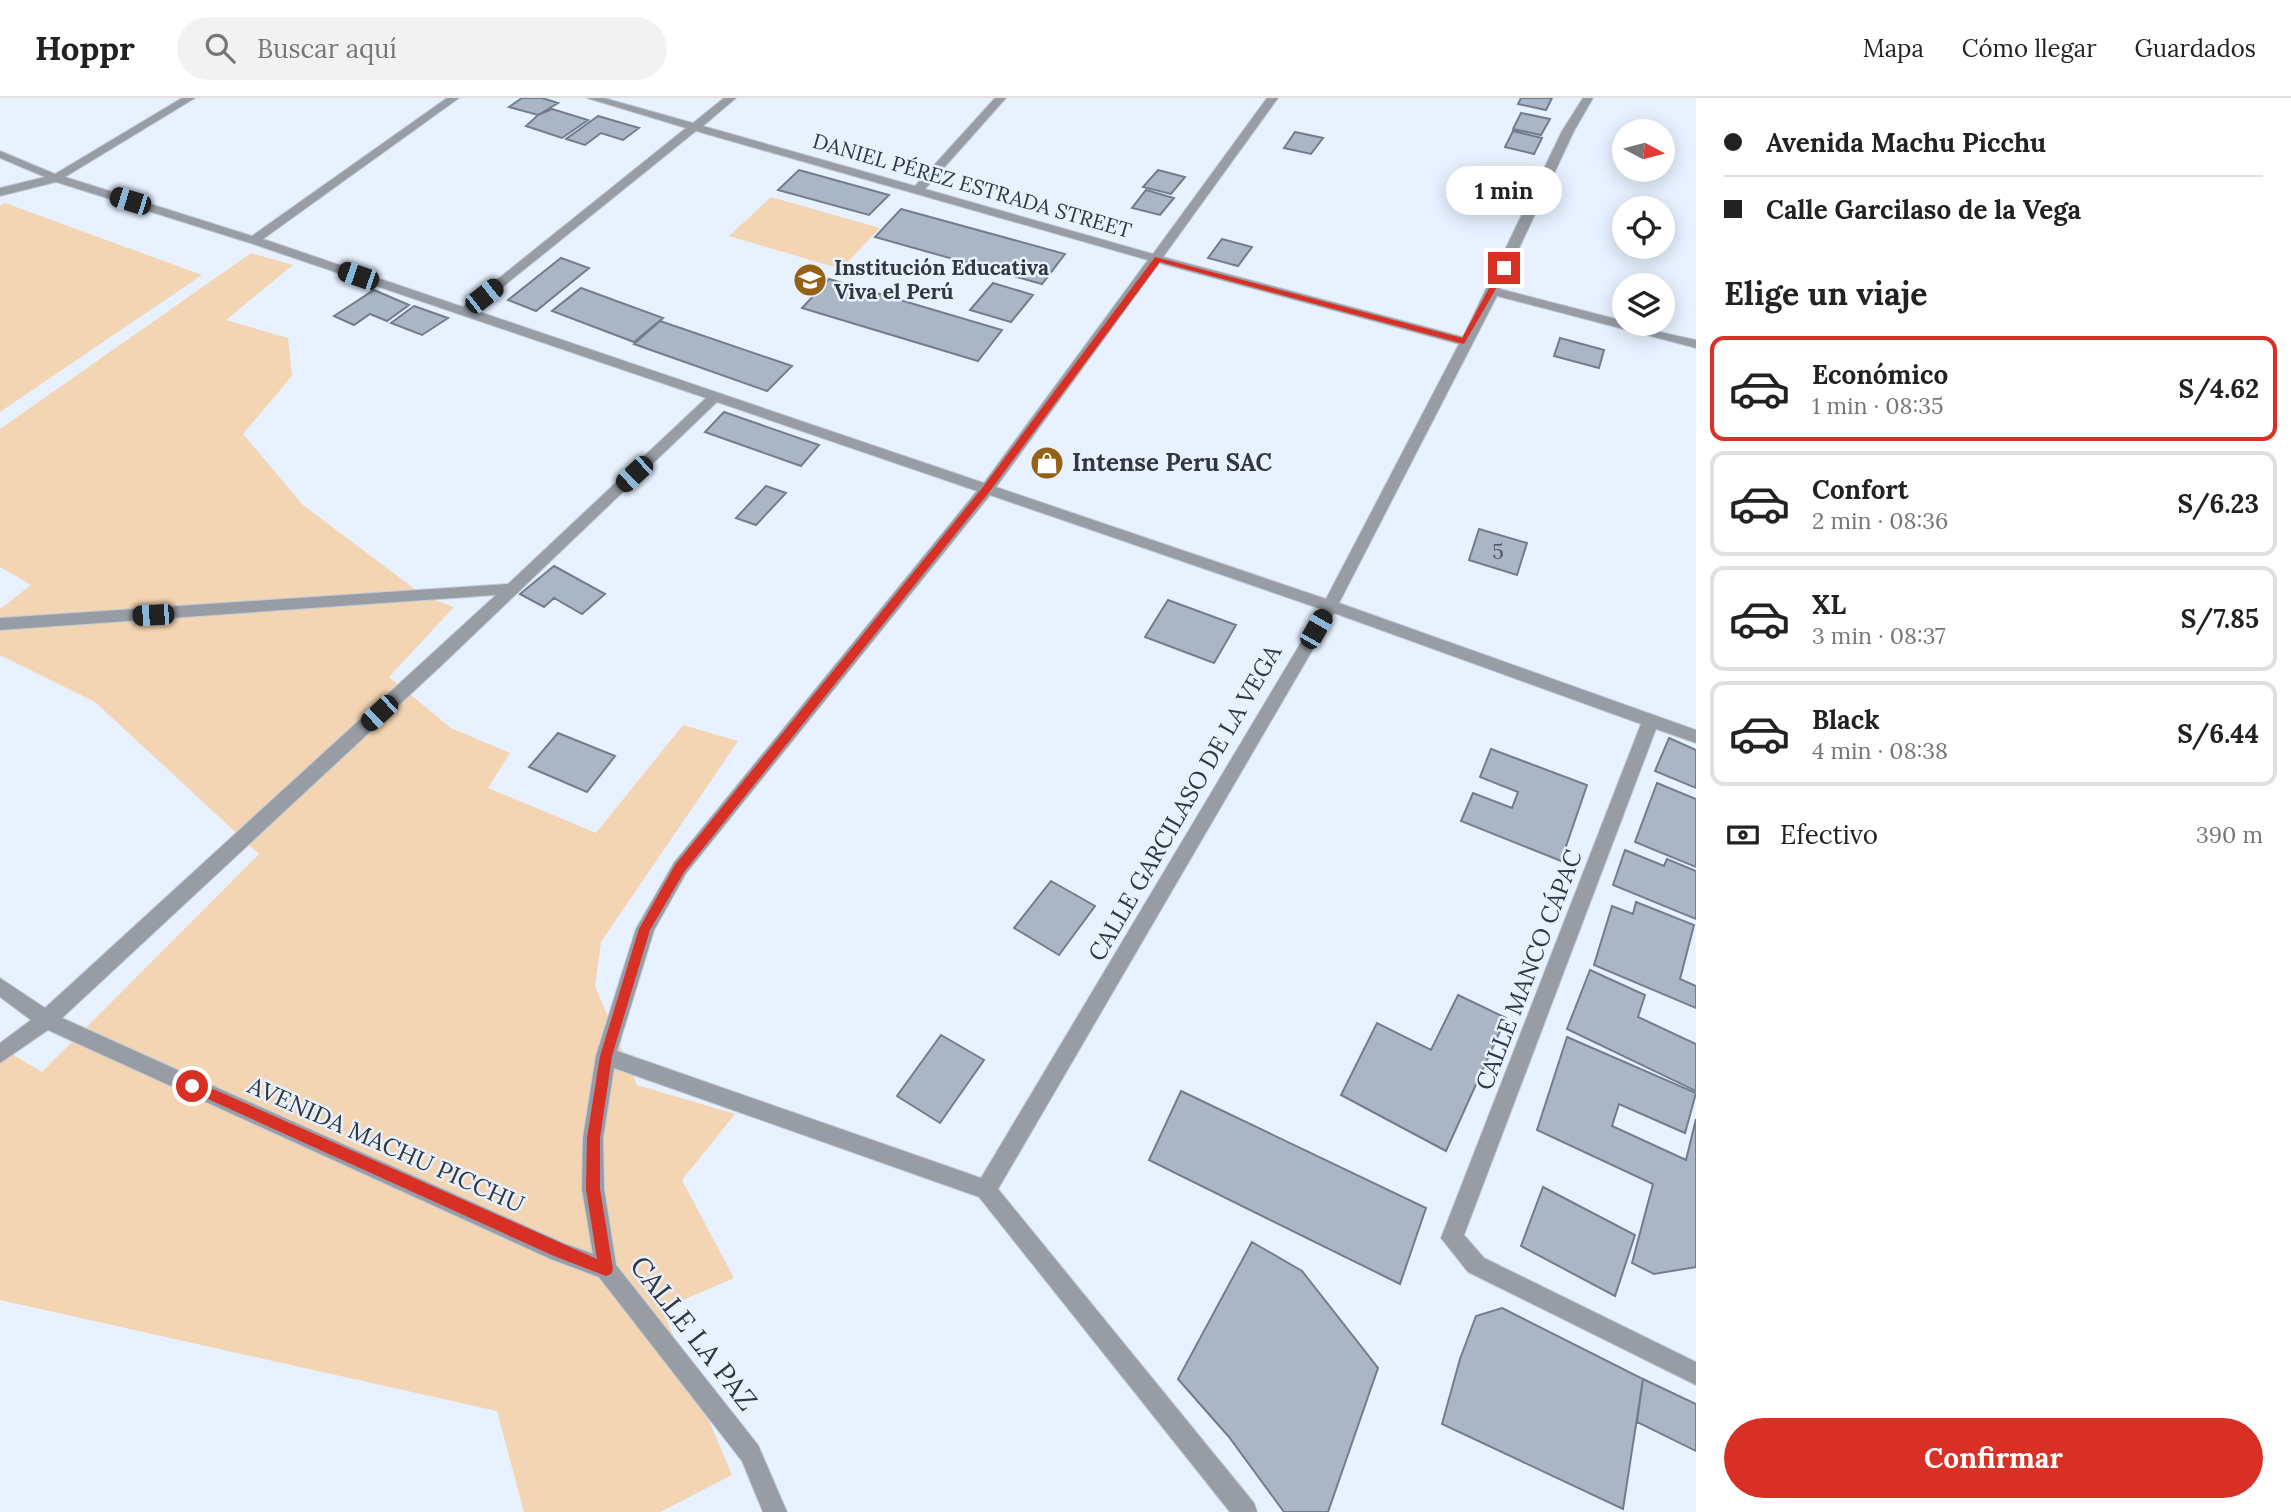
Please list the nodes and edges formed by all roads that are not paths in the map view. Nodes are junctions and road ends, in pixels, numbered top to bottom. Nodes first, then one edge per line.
1 (190, 98) edge
2 (454, 98) edge
3 (592, 98) edge
4 (731, 98) edge
5 (1001, 98) edge
6 (1273, 98) edge
7 (1588, 98) edge
8 (697, 127) junction
9 (0, 154) edge
10 (56, 178) junction
11 (918, 190) junction
12 (0, 192) edge
13 (254, 240) junction
14 (1158, 259) junction
15 (1493, 290) junction
16 (463, 313) junction
17 (1464, 341) junction
18 (1696, 344) edge
19 (715, 397) junction
20 (986, 489) junction
21 (512, 589) junction
22 (1329, 606) junction
23 (0, 624) edge
24 (1651, 719) junction
25 (1696, 737) edge
26 (0, 986) edge
27 (46, 1020) junction
28 (0, 1054) edge
29 (606, 1056) junction
30 (986, 1190) junction
31 (606, 1269) junction
32 (1696, 1374) edge
33 (775, 1512) edge
34 (1245, 1512) edge

1 - 10 street
2 - 13 street
3 - 8 street, DANIEL PÉREZ ESTRADA STREET
4 - 8 street
5 - 11 street
6 - 14 street, CALLE LA PAZ
7 - 15 street, CALLE GARCILASO DE LA VEGA
8 - 11 street, DANIEL PÉREZ ESTRADA STREET
8 - 16 street
9 - 10 street
10 - 12 street
10 - 13 street
11 - 14 street, DANIEL PÉREZ ESTRADA STREET
13 - 16 street
14 - 17 street, DANIEL PÉREZ ESTRADA STREET
14 - 20 street, CALLE LA PAZ
15 - 17 street, CALLE GARCILASO DE LA VEGA
15 - 18 street
16 - 19 street
17 - 22 street, CALLE GARCILASO DE LA VEGA
19 - 20 street
19 - 21 street
20 - 22 street
20 - 29 street, CALLE LA PAZ
21 - 23 street
21 - 27 street
22 - 24 street
22 - 30 street, CALLE GARCILASO DE LA VEGA
24 - 25 street
24 - 32 street, CALLE MANCO CÁPAC
26 - 27 street, AVENIDA MACHU PICCHU
27 - 28 street
27 - 31 street, AVENIDA MACHU PICCHU
29 - 30 street
29 - 31 street, CALLE LA PAZ
30 - 34 street
31 - 33 street, CALLE LA PAZ

